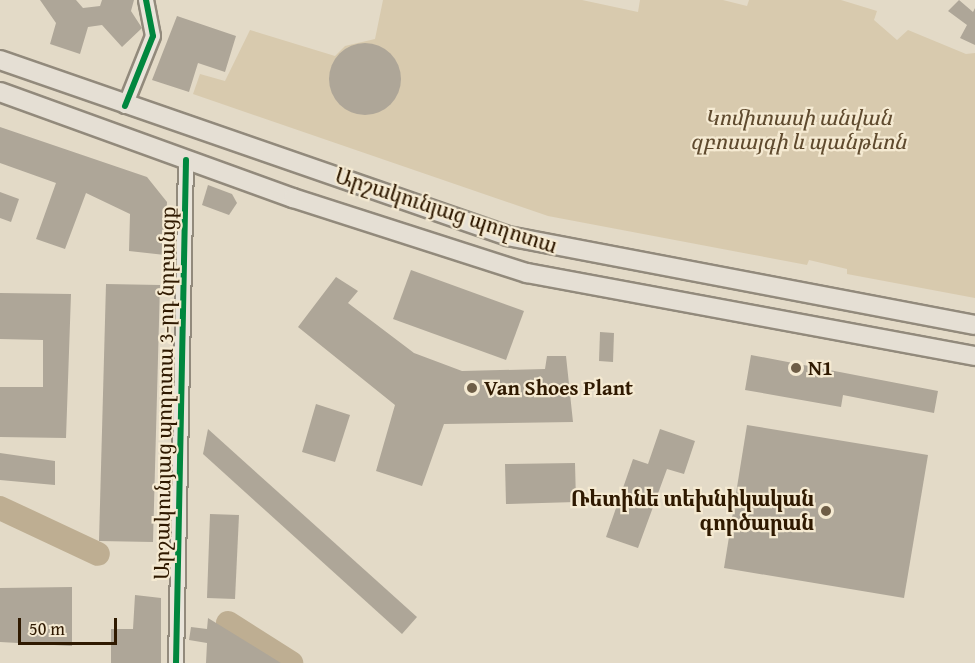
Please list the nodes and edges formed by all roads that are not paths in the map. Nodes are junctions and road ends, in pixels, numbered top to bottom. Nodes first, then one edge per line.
1 (146, 0) edge
2 (0, 60) edge
3 (51, 79) junction
4 (0, 92) edge
5 (39, 106) junction
6 (125, 106) junction
7 (186, 160) junction
8 (975, 325) edge
9 (975, 356) edge
10 (176, 663) edge

1 - 6 street
2 - 3 main road, Արշակունյաց պողոտա
3 - 5 main road
3 - 6 main road, Արշակունյաց պողոտա
4 - 5 main road, Արշակունյաց պողոտա
5 - 7 main road, Արշակունյաց պողոտա
6 - 8 main road, Արշակունյաց պողոտա
7 - 9 main road, Արշակունյաց պողոտա
7 - 10 street, Արշակունյաց պողոտա 3-րդ նրբանցք

